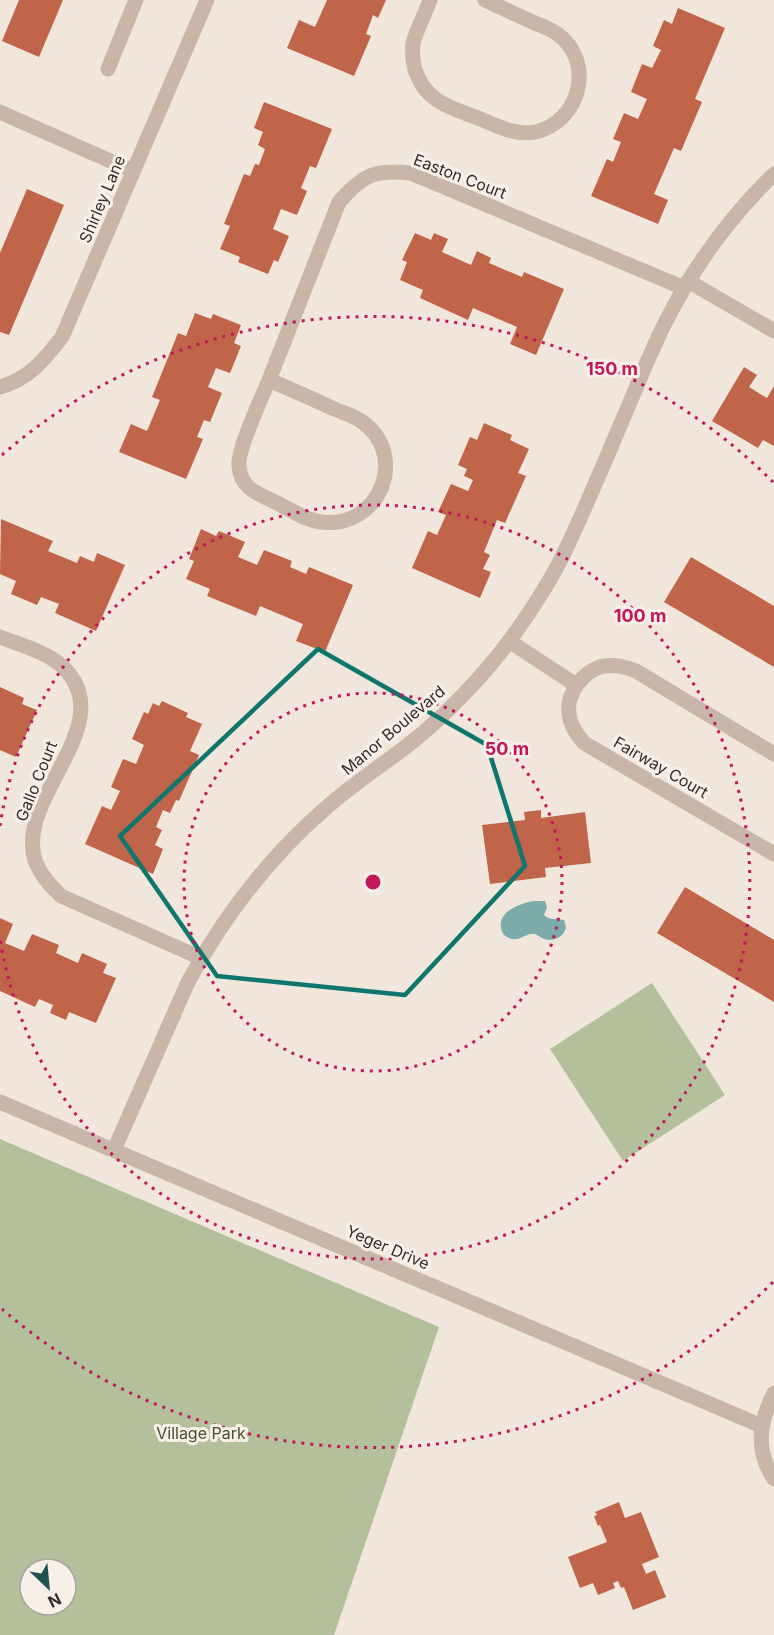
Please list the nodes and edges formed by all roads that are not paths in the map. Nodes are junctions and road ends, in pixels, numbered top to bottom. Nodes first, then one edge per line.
1 (136, 0) edge
2 (207, 0) edge
3 (430, 0) edge
4 (486, 0) edge
5 (108, 69) dead end
6 (0, 112) edge
7 (133, 171) junction
8 (774, 174) edge
9 (686, 284) junction
10 (774, 331) edge
11 (269, 380) junction
12 (0, 387) edge
13 (0, 637) edge
14 (509, 641) junction
15 (576, 685) junction
16 (774, 754) edge
17 (774, 854) edge
18 (201, 958) junction
19 (0, 1102) edge
20 (114, 1150) junction
21 (774, 1393) edge
22 (762, 1426) junction
23 (774, 1479) edge

1 - 5 street
2 - 7 street, Shirley Lane
3 - 4 street
6 - 7 street
7 - 12 street, Shirley Lane
8 - 9 street, Manor Boulevard
9 - 10 street, Easton Court
9 - 11 street, Easton Court
9 - 14 street, Manor Boulevard
11 - 11 street, Easton Court
13 - 18 street, Gallo Court
14 - 15 street
14 - 18 street, Manor Boulevard
15 - 16 street
15 - 17 street, Fairway Court
18 - 20 street, Manor Boulevard
19 - 20 street, Yeger Drive
20 - 22 street, Yeger Drive
21 - 22 street
22 - 23 street

